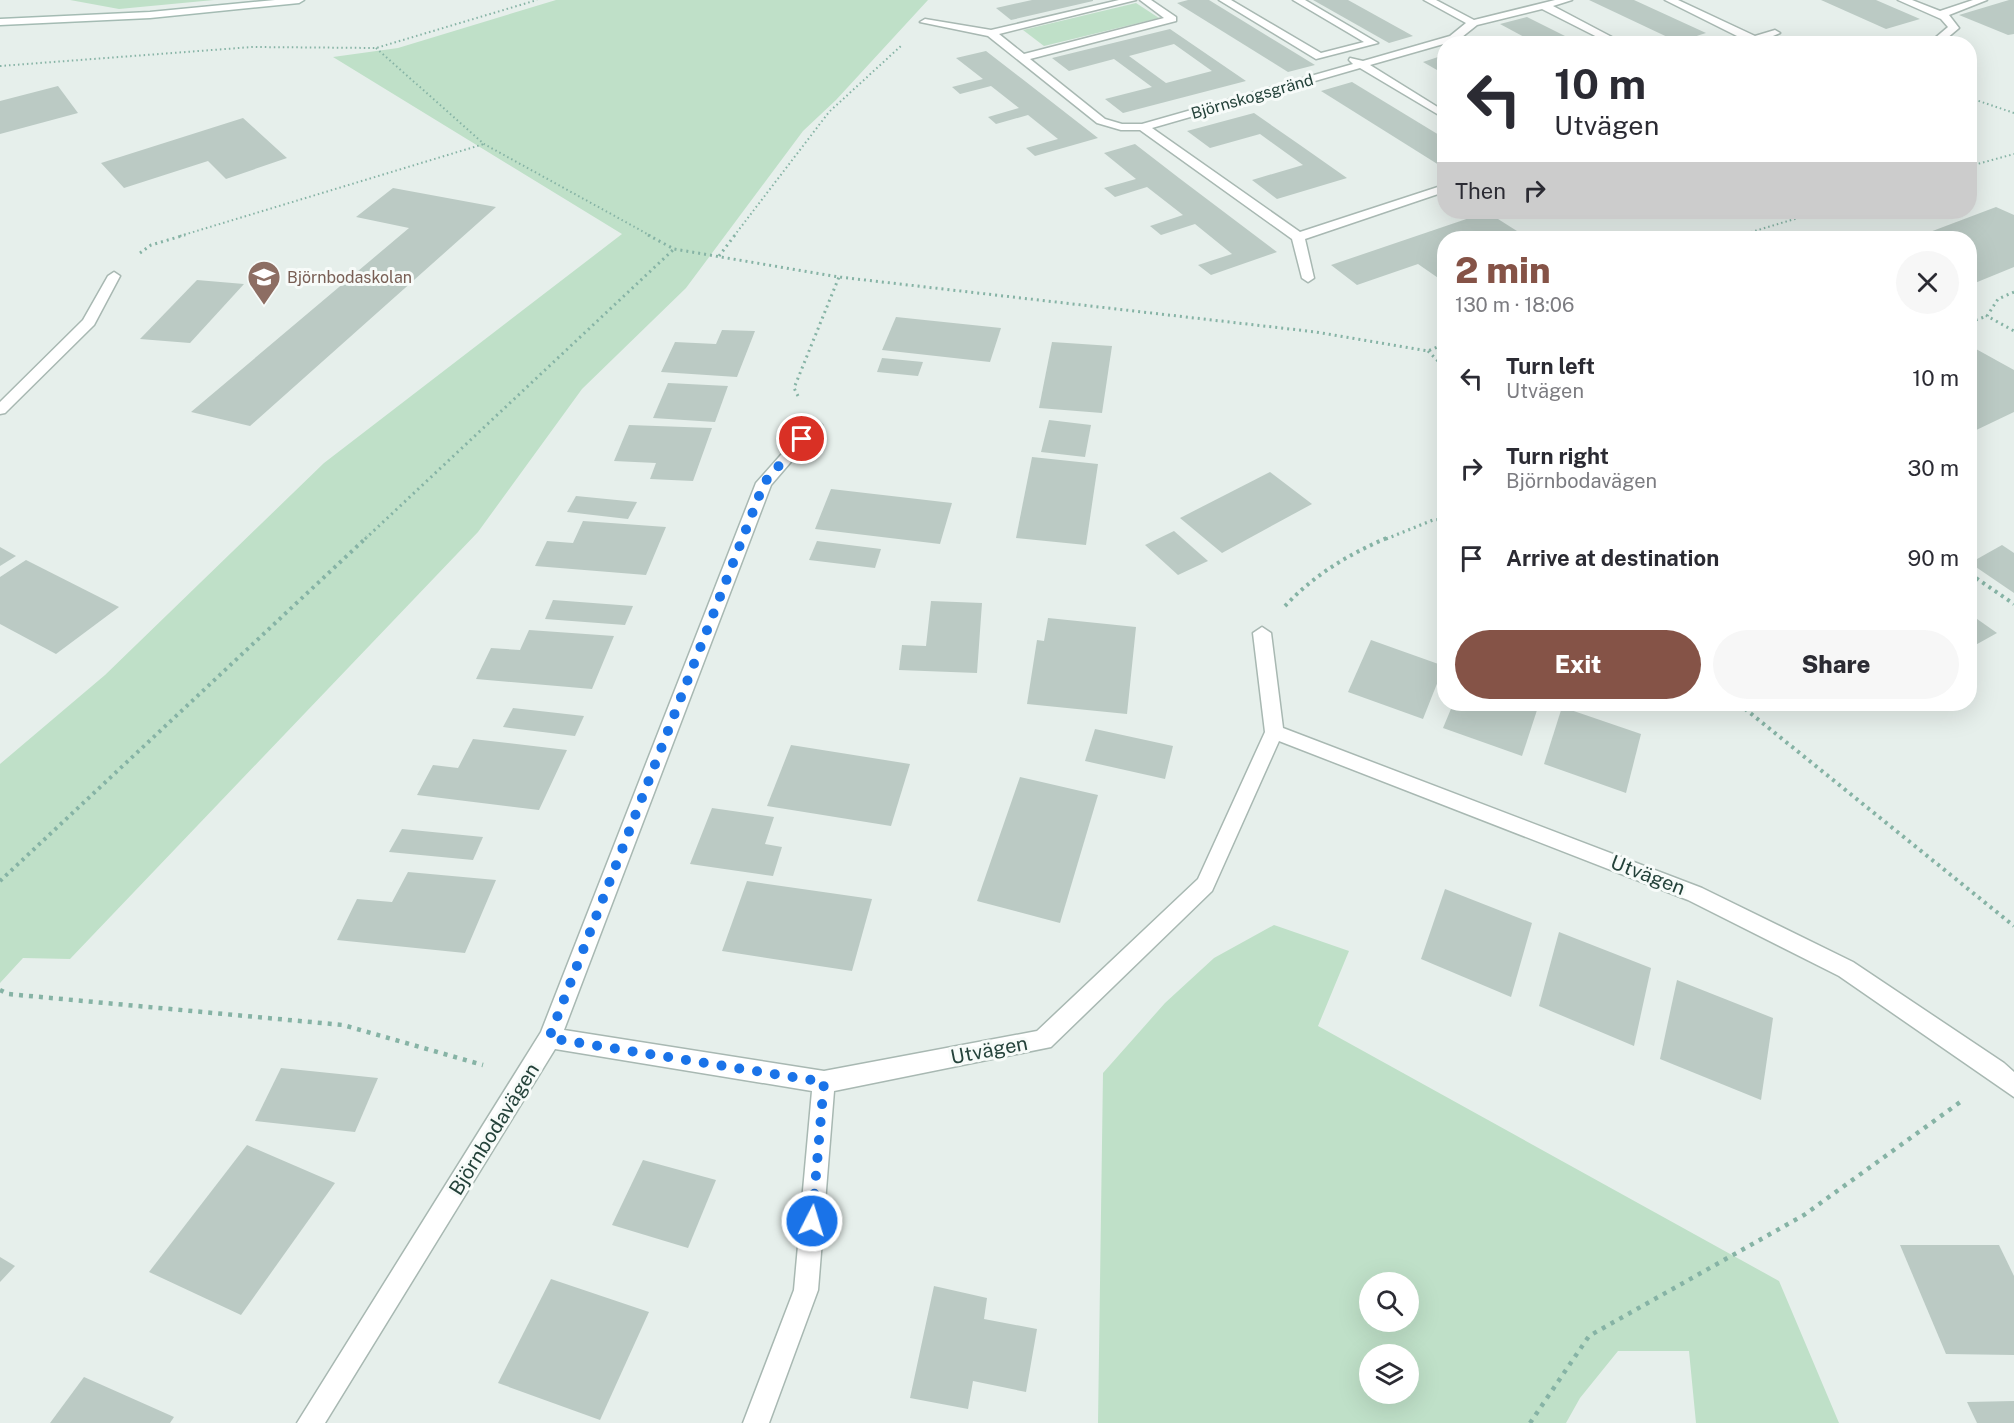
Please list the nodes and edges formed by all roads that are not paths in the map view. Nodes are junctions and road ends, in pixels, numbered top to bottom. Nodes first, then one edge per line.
1 (298, 0) edge
2 (1131, 0) edge
3 (1145, 0) edge
4 (1224, 0) edge
5 (1298, 0) edge
6 (1429, 0) edge
7 (1564, 0) edge
8 (1670, 0) edge
9 (1903, 0) edge
10 (1982, 0) edge
11 (1544, 6) junction
12 (1939, 15) junction
13 (0, 22) edge
14 (925, 22) road end
15 (1473, 24) junction
16 (991, 33) junction
17 (1775, 33) dead end
18 (1457, 36) edge
19 (1604, 36) edge
20 (1746, 36) edge
21 (1766, 36) edge
22 (1944, 36) edge
23 (1437, 43) edge
24 (1340, 52) junction
25 (1022, 58) junction
26 (1360, 64) junction
27 (1437, 112) edge
28 (1143, 127) junction
29 (1437, 190) edge
30 (1298, 237) junction
31 (114, 276) road end
32 (1308, 278) dead end
33 (0, 410) edge
34 (815, 425) road end
35 (1262, 633) road end
36 (1274, 732) junction
37 (549, 1038) junction
38 (824, 1082) junction
39 (2014, 1086) edge
40 (310, 1423) edge
41 (756, 1423) edge

1 - 13 street
2 - 16 street, Björnskogsgränd
3 - 25 street
4 - 24 street, Björnskogsgränd
5 - 24 street, Björnskogsgränd
6 - 15 street
7 - 11 street, Björnskogsgränd
8 - 20 street
9 - 12 street
10 - 12 street
11 - 15 street, Björnskogsgränd
11 - 19 street
12 - 22 street
14 - 16 street, Björnskogsgränd
15 - 18 street, Björnskogsgränd
16 - 25 street, Björnskogsgränd
17 - 21 street
23 - 26 street, Björnskogsgränd
24 - 26 street
25 - 28 street, Björnskogsgränd
26 - 27 street
26 - 28 street, Björnskogsgränd
28 - 30 street
29 - 30 street
30 - 32 street
31 - 33 street
34 - 37 street, Björnbodavägen
35 - 36 street
36 - 38 street, Utvägen
36 - 39 street, Utvägen
37 - 38 street, Utvägen
37 - 40 street, Björnbodavägen
38 - 41 street

